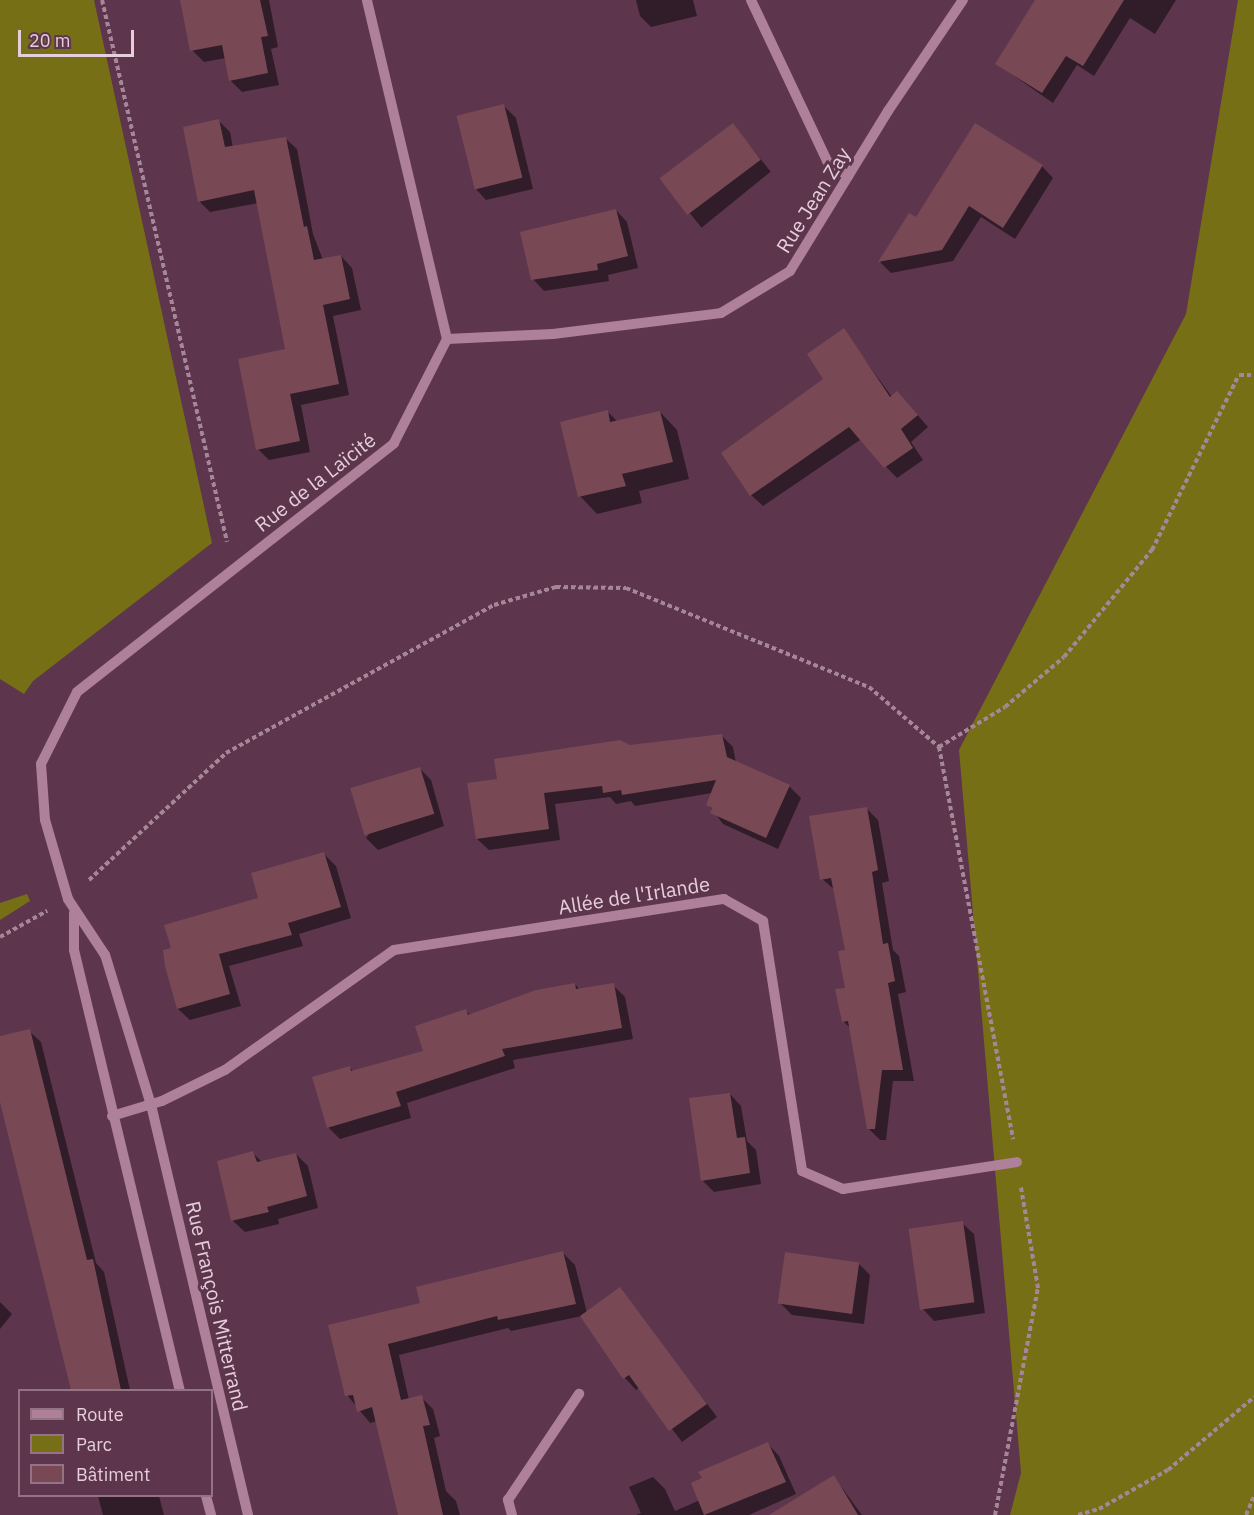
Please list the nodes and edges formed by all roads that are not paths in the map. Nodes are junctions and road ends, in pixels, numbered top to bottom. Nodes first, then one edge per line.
1 (367, 0) edge
2 (751, 0) edge
3 (963, 0) edge
4 (848, 176) junction
5 (447, 339) junction
6 (74, 912) junction
7 (151, 1106) junction
8 (112, 1116) junction
9 (1017, 1162) road end
10 (180, 1389) edge
11 (579, 1394) dead end
12 (206, 1497) edge
13 (211, 1515) edge
14 (248, 1515) edge
15 (512, 1515) edge

1 - 5 street
2 - 4 street
3 - 4 street, Rue Jean Zay
4 - 5 street, Rue Jean Zay
5 - 6 street, Rue de la Laïcité
6 - 7 street, Rue François Mitterrand
6 - 8 street
7 - 8 street
7 - 9 street, Allée de l'Irlande
7 - 14 street, Rue François Mitterrand
8 - 10 street
11 - 15 street
12 - 13 street

